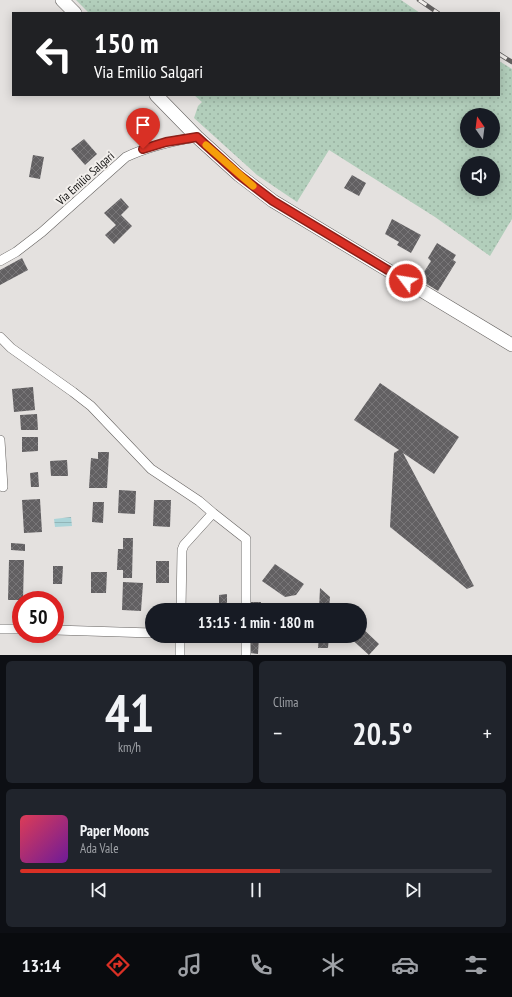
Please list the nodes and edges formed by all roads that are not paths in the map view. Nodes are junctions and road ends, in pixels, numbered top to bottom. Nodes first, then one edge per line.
1 (62, 0) edge
2 (74, 12) edge
3 (157, 96) edge
4 (197, 137) junction
5 (0, 260) edge
6 (0, 337) edge
7 (512, 345) edge
8 (0, 440) edge
9 (3, 487) dead end
10 (213, 513) junction
11 (181, 603) edge
12 (246, 603) edge
13 (0, 629) edge
14 (12, 629) edge
15 (64, 630) edge
16 (145, 634) edge
17 (180, 643) edge
18 (246, 643) edge
19 (180, 655) edge
20 (246, 655) edge

1 - 2 main road
3 - 4 main road
4 - 5 street, Via Emilio Salgari
4 - 7 main road
6 - 10 street
8 - 9 street
10 - 11 street
10 - 12 street
13 - 14 street
15 - 16 street
17 - 19 street
18 - 20 street

